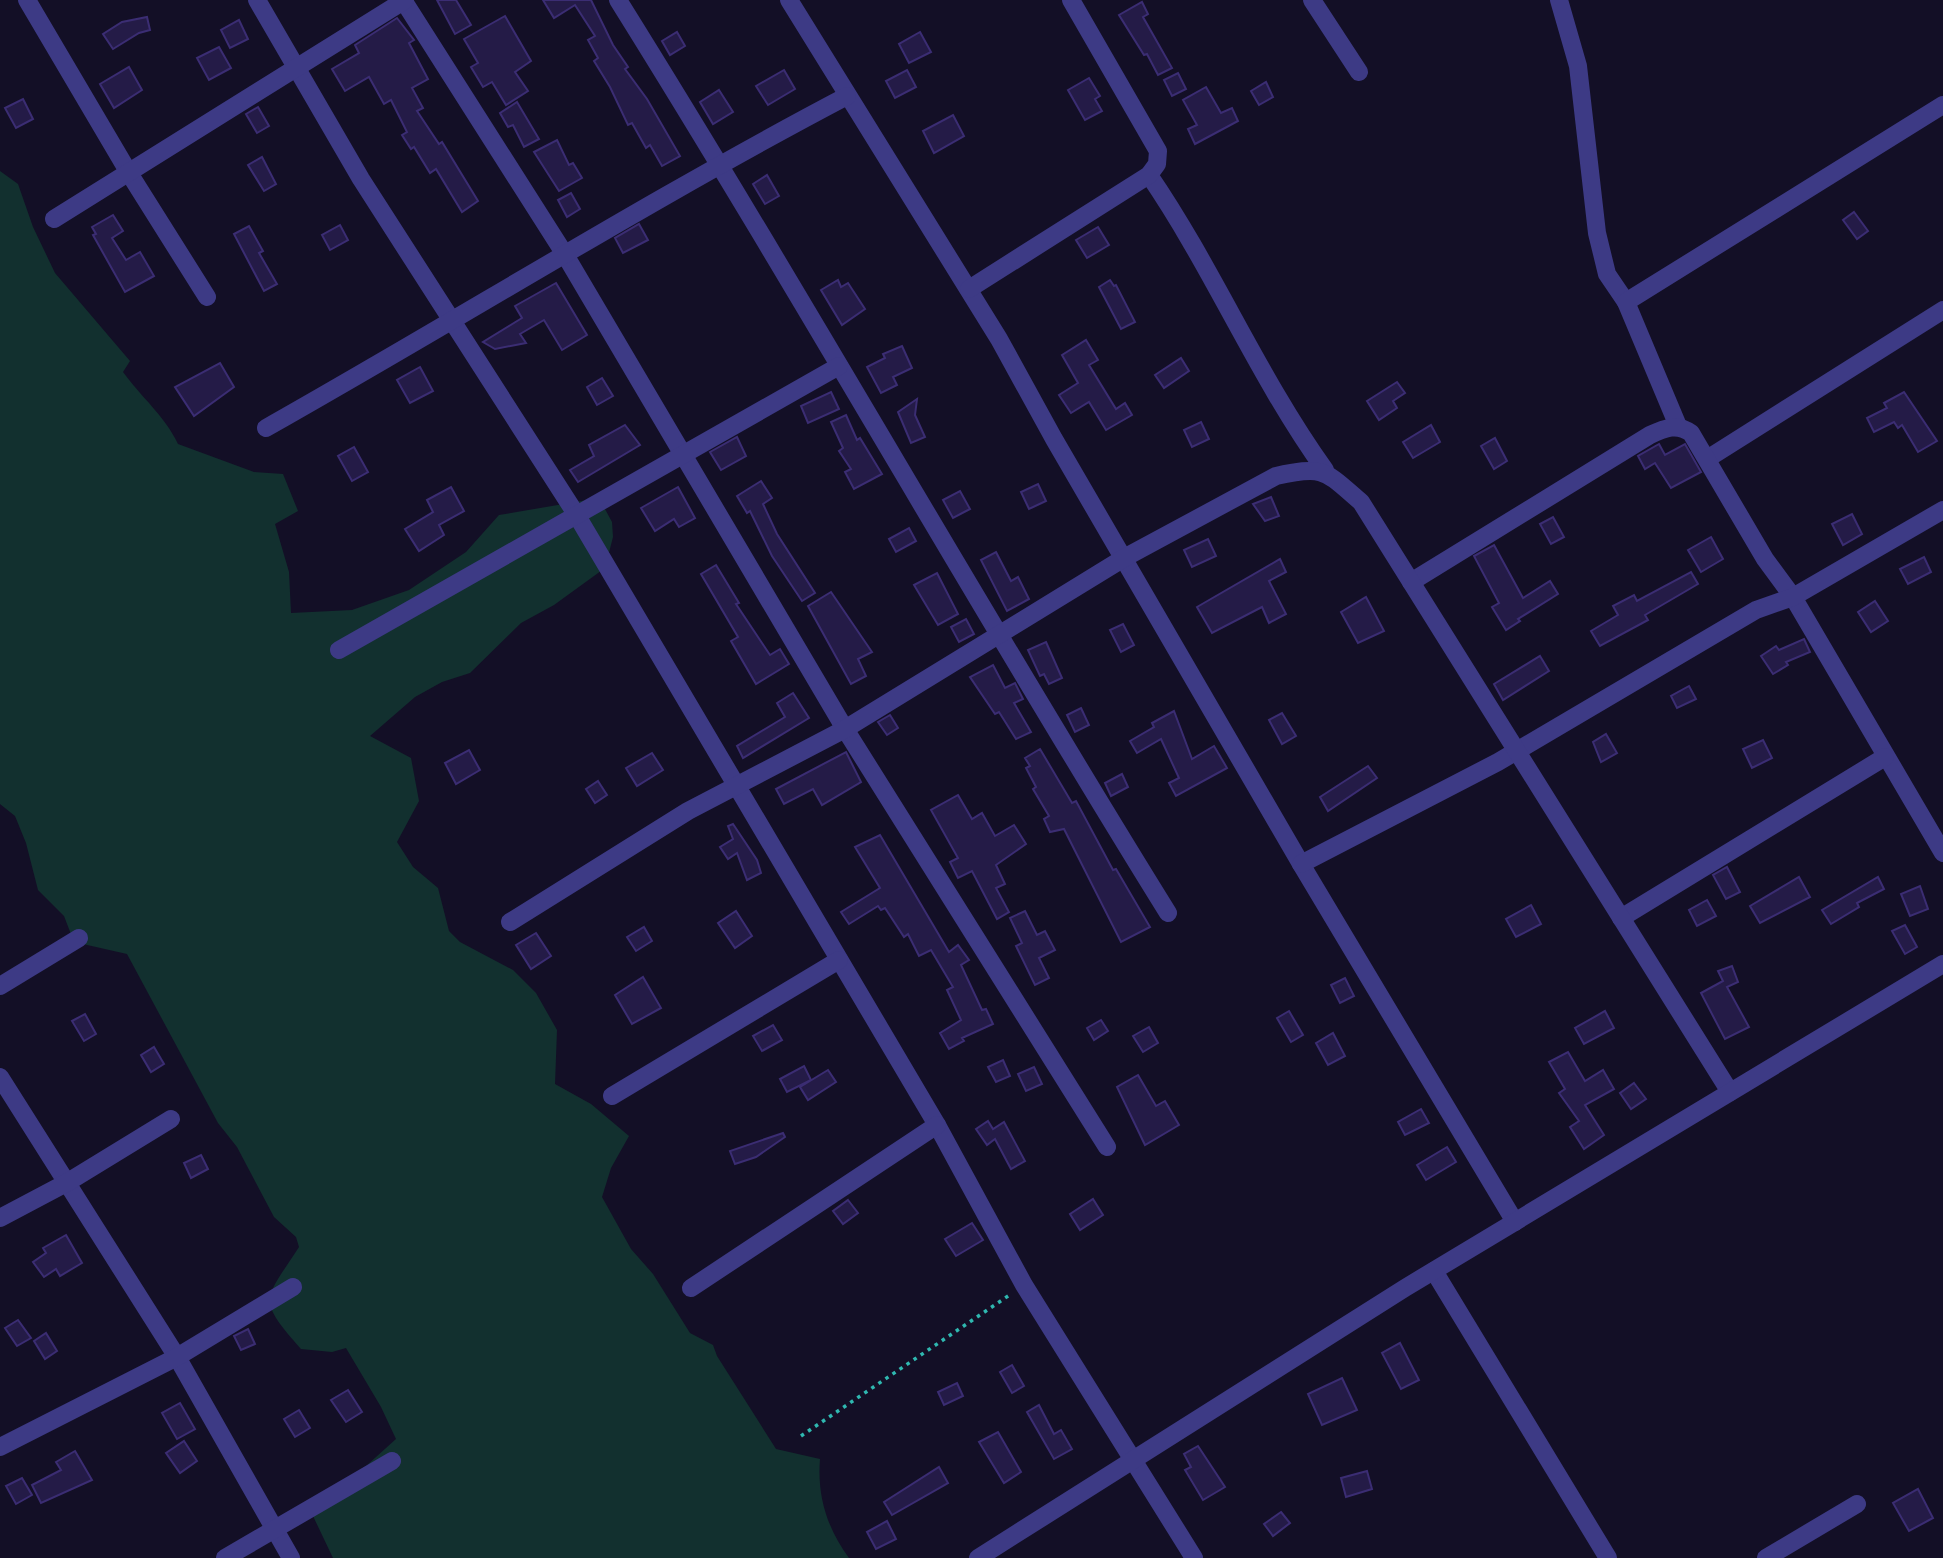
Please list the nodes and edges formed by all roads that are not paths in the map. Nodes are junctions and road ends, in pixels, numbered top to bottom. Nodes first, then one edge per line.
1 (27, 0) edge
2 (257, 0) edge
3 (404, 0) edge
4 (618, 0) edge
5 (789, 0) edge
6 (1071, 0) edge
7 (1312, 0) edge
8 (1559, 0) edge
9 (296, 70) junction
10 (1359, 72) dead end
11 (847, 96) junction
12 (1943, 105) edge
13 (720, 163) junction
14 (129, 173) junction
15 (1149, 175) junction
16 (54, 219) dead end
17 (564, 253) junction
18 (969, 289) junction
19 (206, 297) dead end
20 (1626, 302) junction
21 (1943, 310) edge
22 (451, 323) junction
23 (839, 366) junction
24 (1678, 426) junction
25 (266, 428) dead end
26 (680, 455) junction
27 (1707, 459) junction
28 (1325, 470) junction
29 (1943, 510) edge
30 (576, 514) junction
31 (1124, 558) junction
32 (1411, 582) junction
33 (1793, 597) junction
34 (998, 635) junction
35 (339, 650) dead end
36 (845, 729) junction
37 (1516, 750) junction
38 (1885, 757) junction
39 (735, 788) junction
40 (1943, 853) edge
41 (1301, 864) junction
42 (1168, 913) dead end
43 (1621, 918) junction
44 (510, 922) dead end
45 (79, 938) dead end
46 (839, 960) junction
47 (1943, 964) edge
48 (0, 986) edge
49 (0, 1077) edge
50 (1730, 1093) junction
51 (612, 1096) dead end
52 (171, 1119) dead end
53 (937, 1125) junction
54 (1107, 1147) dead end
55 (68, 1182) junction
56 (0, 1218) edge
57 (1516, 1222) junction
58 (1434, 1271) junction
59 (293, 1287) dead end
60 (691, 1288) dead end
61 (177, 1357) junction
62 (0, 1447) edge
63 (1130, 1460) junction
64 (392, 1461) dead end
65 (1857, 1504) dead end
66 (275, 1530) junction
67 (225, 1558) edge
68 (291, 1558) edge
69 (978, 1558) edge
70 (1194, 1558) edge
71 (1608, 1558) edge
72 (1766, 1558) edge

1 - 14 street
2 - 9 street
3 - 9 street
3 - 17 street
4 - 13 street
5 - 11 street
6 - 15 street
7 - 10 street
8 - 20 street
9 - 14 street
9 - 22 street
11 - 13 street
11 - 18 street
12 - 20 street
13 - 17 street
13 - 23 street
14 - 16 street
14 - 19 street
15 - 18 street
15 - 28 street
17 - 22 street
17 - 26 street
18 - 31 street
20 - 24 street
21 - 27 street
22 - 25 street
22 - 30 street
23 - 26 street
23 - 34 street
24 - 27 street
24 - 32 street
26 - 30 street
26 - 36 street
27 - 33 street
28 - 31 street
28 - 32 street
29 - 33 street
30 - 35 street
30 - 39 street
31 - 34 street
31 - 41 street
32 - 37 street
33 - 37 street
33 - 38 street
34 - 36 street
34 - 42 street
36 - 39 street
36 - 54 street
37 - 41 street
37 - 43 street
38 - 40 street
38 - 43 street
39 - 44 street
39 - 46 street
41 - 57 street
43 - 50 street
45 - 48 street
46 - 51 street
46 - 53 street
47 - 50 street
49 - 55 street
50 - 57 street
52 - 55 street
53 - 60 street
53 - 63 street
55 - 56 street
55 - 61 street
57 - 58 street
58 - 63 street
58 - 71 street
59 - 61 street
61 - 62 street
61 - 66 street
63 - 69 street
63 - 70 street
64 - 66 street
65 - 72 street
66 - 67 street
66 - 68 street

